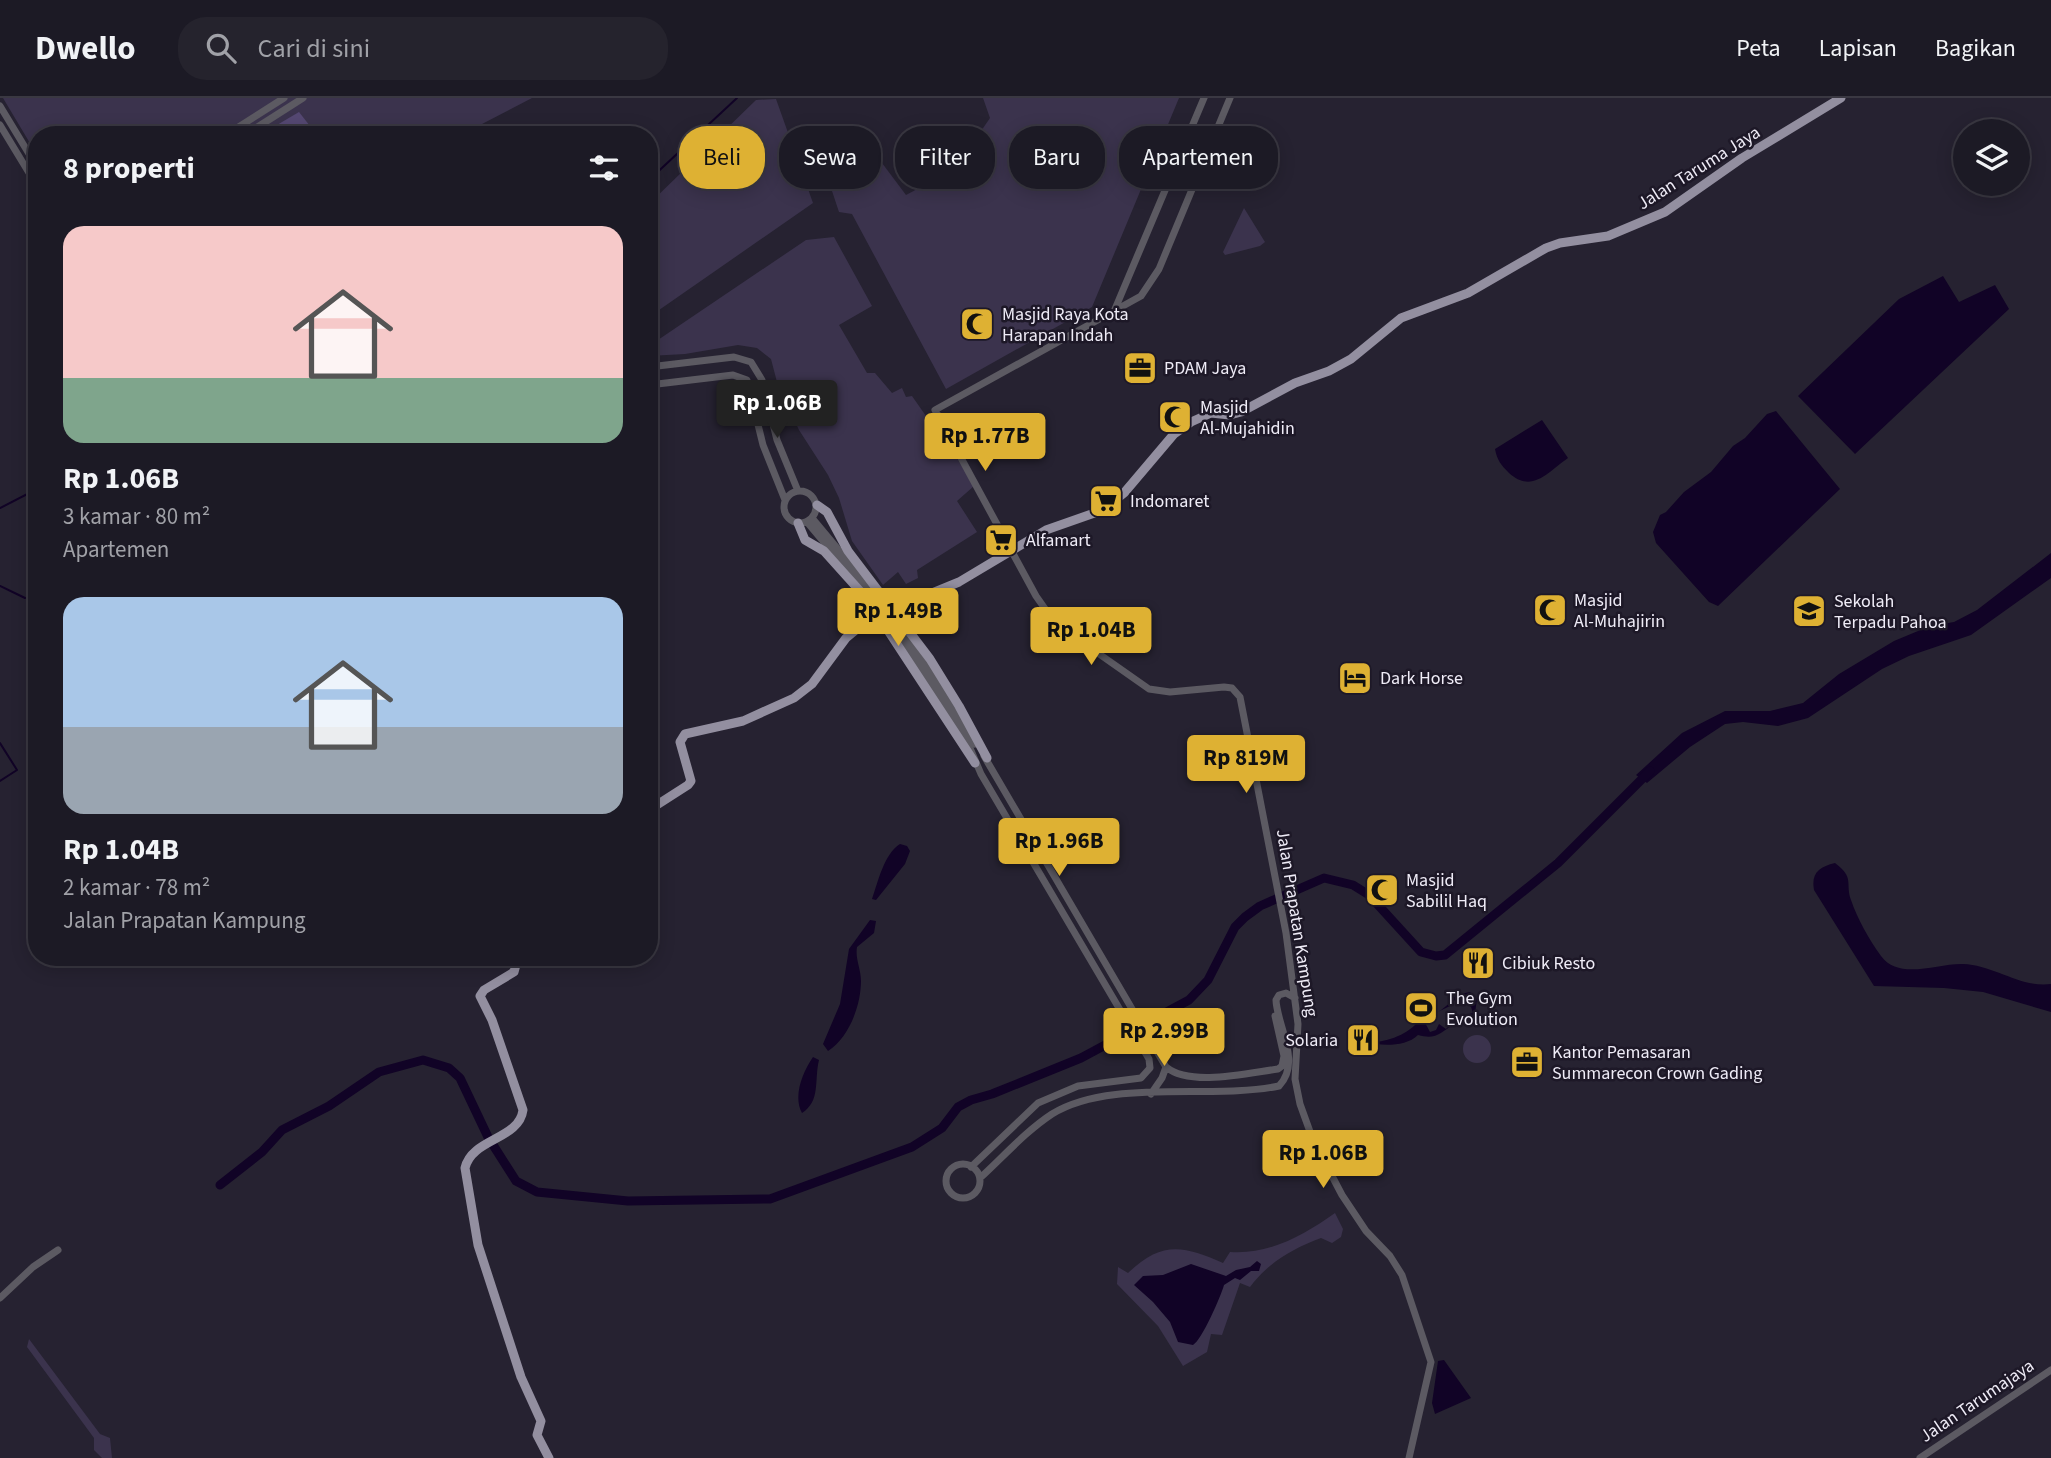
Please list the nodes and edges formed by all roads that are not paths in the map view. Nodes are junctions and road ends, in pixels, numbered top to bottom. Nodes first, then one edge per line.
1 (284, 98) edge
2 (303, 98) edge
3 (1204, 98) edge
4 (1230, 98) edge
5 (1840, 98) edge
6 (0, 106) edge
7 (0, 125) edge
8 (240, 126) edge
9 (259, 126) edge
10 (28, 152) edge
11 (28, 171) edge
12 (1115, 310) junction
13 (738, 358) junction
14 (658, 366) edge
15 (736, 375) junction
16 (658, 384) edge
17 (798, 491) junction
18 (785, 500) junction
19 (817, 505) junction
20 (806, 521) junction
21 (1010, 549) junction
22 (892, 608) junction
23 (877, 615) junction
24 (979, 758) junction
25 (658, 804) edge
26 (1054, 872) junction
27 (1043, 878) junction
28 (515, 966) edge
29 (1293, 987) junction
30 (1295, 998) junction
31 (1166, 1067) junction
32 (1250, 1073) junction
33 (1250, 1088) junction
34 (1066, 1091) junction
35 (1151, 1094) junction
36 (1071, 1106) junction
37 (971, 1167) junction
38 (980, 1178) junction
39 (58, 1250) dead end
40 (0, 1298) edge
41 (2051, 1370) edge
42 (548, 1458) edge
43 (1409, 1458) edge
44 (1920, 1458) edge

1 - 8 street
2 - 9 street
3 - 12 street
4 - 12 street
5 - 21 main road, Jalan Taruma Jaya
6 - 10 street
7 - 11 street
12 - 21 street
13 - 14 street
13 - 15 street
13 - 17 street
15 - 16 street
15 - 18 street
17 - 18 street
17 - 19 street
18 - 20 street
19 - 20 street
19 - 22 main road
20 - 23 main road
20 - 24 street
21 - 22 main road, Jalan Taruma Jaya
21 - 29 street, Jalan Prapatan Kampung
22 - 23 main road, Jalan Taruma Jaya
22 - 24 main road
23 - 24 main road
23 - 25 main road, Jalan Taruma Jaya
24 - 26 street
24 - 27 street
26 - 27 street
26 - 31 street
27 - 34 street
28 - 42 main road
29 - 30 street, Jalan Prapatan Kampung
29 - 32 street
30 - 33 street
30 - 43 street, Jalan Prapatan Kampung
31 - 32 street
31 - 35 street
32 - 33 street
33 - 35 street
34 - 36 street
34 - 37 street
35 - 36 street
36 - 38 street
37 - 38 street
37 - 38 street
39 - 40 street
41 - 44 street, Jalan Tarumajaya

